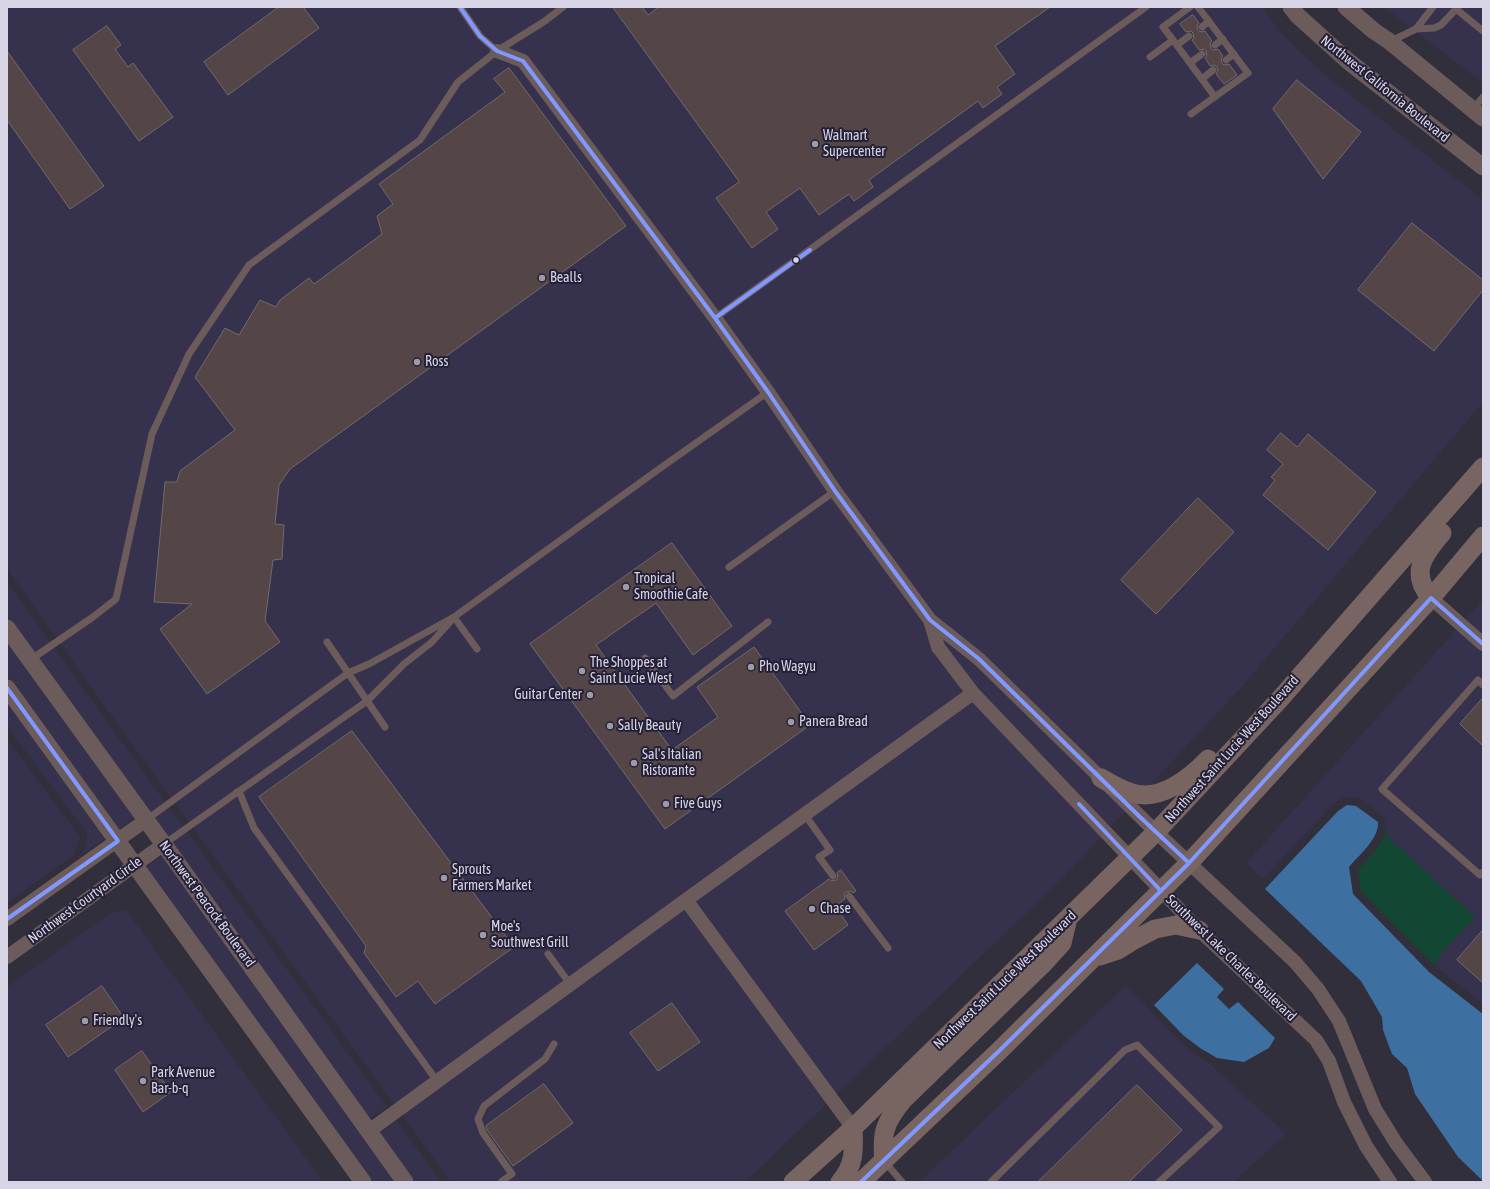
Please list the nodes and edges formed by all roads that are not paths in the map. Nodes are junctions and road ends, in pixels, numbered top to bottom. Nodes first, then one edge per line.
1 (460, 7) edge
2 (563, 7) edge
3 (1146, 7) edge
4 (1190, 7) edge
5 (1198, 7) edge
6 (1291, 7) edge
7 (1346, 7) edge
8 (1433, 7) edge
9 (1457, 8) edge
10 (1209, 21) junction
11 (1202, 27) dead end
12 (1416, 29) junction
13 (1483, 31) edge
14 (1189, 36) dead end
15 (1223, 39) junction
16 (1389, 41) junction
17 (1175, 42) junction
18 (1215, 45) dead end
19 (497, 51) junction
20 (1202, 54) dead end
21 (1234, 54) junction
22 (1150, 57) dead end
23 (1226, 60) dead end
24 (1190, 63) junction
25 (1213, 70) dead end
26 (1202, 78) junction
27 (1215, 97) junction
28 (1480, 108) edge
29 (1191, 114) dead end
30 (1483, 167) edge
31 (715, 318) junction
32 (768, 392) junction
33 (1483, 467) edge
34 (1483, 485) edge
35 (835, 491) junction
36 (1483, 536) edge
37 (729, 567) dead end
38 (1431, 598) junction
39 (454, 617) junction
40 (930, 620) junction
41 (768, 622) dead end
42 (7, 628) edge
43 (327, 642) dead end
44 (1483, 644) edge
45 (477, 649) dead end
46 (645, 658) dead end
47 (30, 660) junction
48 (348, 673) junction
49 (1299, 677) junction
50 (1483, 685) edge
51 (7, 688) edge
52 (973, 693) junction
53 (367, 701) junction
54 (386, 727) dead end
55 (1101, 778) junction
56 (237, 792) junction
57 (805, 815) junction
58 (146, 820) junction
59 (1156, 832) junction
60 (118, 841) junction
61 (164, 844) junction
62 (1130, 858) junction
63 (1189, 863) junction
64 (135, 864) junction
65 (1483, 872) edge
66 (833, 876) dead end
67 (1161, 891) junction
68 (849, 896) dead end
69 (686, 900) junction
70 (1068, 918) junction
71 (7, 919) edge
72 (1200, 930) junction
73 (888, 948) dead end
74 (548, 954) dead end
75 (7, 957) edge
76 (1091, 960) junction
77 (570, 984) junction
78 (554, 1044) dead end
79 (437, 1081) junction
80 (852, 1128) junction
81 (369, 1131) junction
82 (884, 1162) junction
83 (502, 1181) edge
84 (364, 1182) edge
85 (405, 1182) edge
86 (793, 1182) edge
87 (840, 1182) edge
88 (861, 1182) edge
89 (902, 1182) edge
90 (991, 1182) edge
91 (1159, 1182) edge
92 (1390, 1182) edge
93 (1425, 1182) edge

1 - 19 lane
2 - 19 lane
3 - 31 lane
4 - 17 lane
5 - 10 lane
6 - 30 street, Northwest California Boulevard
7 - 16 street
8 - 12 lane
9 - 12 lane
9 - 13 lane
10 - 11 lane
10 - 15 lane
12 - 16 lane
14 - 17 lane
15 - 18 lane
15 - 21 lane
16 - 28 street
17 - 22 lane
17 - 24 lane
19 - 31 street
19 - 47 lane
20 - 24 lane
21 - 23 lane
21 - 27 lane
24 - 26 lane
25 - 26 lane
26 - 27 lane
27 - 29 lane
31 - 32 street
32 - 35 street
32 - 39 lane
33 - 49 main road, Northwest Saint Lucie West Boulevard
34 - 38 main road
35 - 37 lane
35 - 40 street
36 - 38 main road
38 - 44 street
38 - 63 main road
39 - 45 lane
39 - 48 lane
39 - 53 lane
40 - 52 street, Southwest Lake Charles Boulevard
40 - 55 street
41 - 46 lane
42 - 47 street, Northwest Peacock Boulevard
43 - 48 lane
47 - 58 street, Northwest Peacock Boulevard
48 - 53 lane
48 - 58 lane
49 - 55 main road
49 - 59 main road, Northwest Saint Lucie West Boulevard
50 - 65 lane
51 - 60 street
52 - 57 street
52 - 62 street, Southwest Lake Charles Boulevard
53 - 54 lane
53 - 56 lane
55 - 59 street
56 - 61 lane
56 - 79 lane
57 - 66 lane
57 - 69 street
58 - 60 street, Northwest Courtyard Circle
58 - 61 street, Northwest Peacock Boulevard
59 - 62 main road, Northwest Saint Lucie West Boulevard
59 - 63 street
60 - 64 street
60 - 71 street, Northwest Courtyard Circle
61 - 64 street, Northwest Courtyard Circle
61 - 81 street, Northwest Peacock Boulevard
62 - 67 street, Southwest Lake Charles Boulevard
62 - 70 main road, Northwest Saint Lucie West Boulevard
63 - 67 main road
63 - 93 street
64 - 75 street, Northwest Courtyard Circle
64 - 84 street
67 - 72 street, Southwest Lake Charles Boulevard
67 - 76 main road
68 - 73 lane
69 - 77 street
69 - 80 street
70 - 80 main road, Northwest Saint Lucie West Boulevard
70 - 82 main road
72 - 76 main road
72 - 92 street, Southwest Lake Charles Boulevard
74 - 77 lane
76 - 82 main road
77 - 79 street
78 - 83 lane
79 - 81 street
80 - 86 main road, Northwest Saint Lucie West Boulevard
80 - 87 main road
81 - 85 street, Northwest Peacock Boulevard
82 - 88 main road
82 - 89 lane
90 - 91 lane

